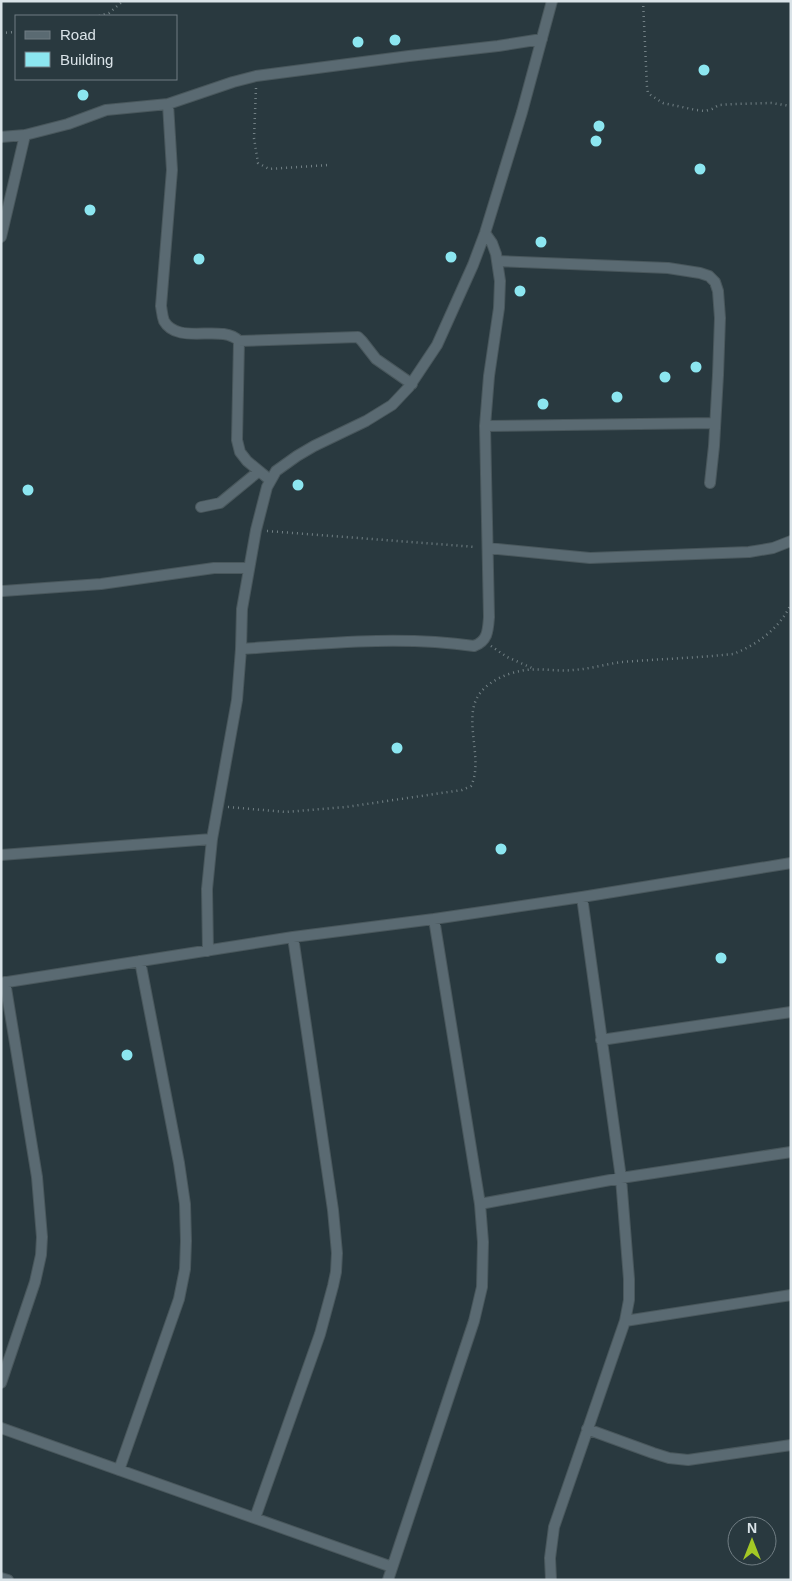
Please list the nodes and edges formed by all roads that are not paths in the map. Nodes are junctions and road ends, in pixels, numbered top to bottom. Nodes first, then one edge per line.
1 (552, 1) edge
2 (542, 39) junction
3 (168, 104) junction
4 (25, 136) junction
5 (1, 137) edge
6 (486, 233) junction
7 (1, 237) edge
8 (498, 261) junction
9 (240, 341) junction
10 (412, 384) junction
11 (715, 423) junction
12 (485, 426) junction
13 (259, 471) junction
14 (270, 480) junction
15 (710, 483) dead end
16 (201, 507) dead end
17 (791, 541) edge
18 (488, 548) junction
19 (249, 568) junction
20 (3, 592) dead end
21 (241, 650) junction
22 (212, 839) junction
23 (1, 855) edge
24 (791, 863) edge
25 (582, 897) junction
26 (434, 919) junction
27 (292, 937) junction
28 (208, 951) junction
29 (140, 961) junction
30 (3, 983) edge
31 (791, 1012) edge
32 (601, 1040) junction
33 (791, 1152) edge
34 (621, 1178) junction
35 (480, 1204) junction
36 (791, 1295) edge
37 (625, 1321) junction
38 (1, 1383) edge
39 (1, 1428) edge
40 (586, 1430) junction
41 (791, 1445) edge
42 (119, 1470) junction
43 (255, 1518) junction
44 (392, 1567) junction
45 (1, 1578) edge
46 (8, 1580) edge
47 (388, 1580) edge
48 (551, 1580) edge

1 - 2 street
2 - 3 street
2 - 6 street
3 - 4 street
3 - 9 street
4 - 5 street
4 - 7 street
6 - 8 street
6 - 10 street
8 - 11 street
8 - 12 street
9 - 10 street
9 - 13 street
10 - 14 street
11 - 12 street
11 - 15 street
12 - 18 street
13 - 14 street
13 - 16 street
14 - 19 street
17 - 18 street
18 - 21 street
19 - 20 street
19 - 21 street
21 - 22 street
22 - 23 street
22 - 28 street
24 - 25 street
25 - 26 street
25 - 32 street
26 - 27 street
26 - 35 street
27 - 28 street
27 - 43 street
28 - 29 street
29 - 30 street
29 - 42 street
30 - 38 street
31 - 32 street
32 - 34 street
33 - 34 street
34 - 35 street
34 - 37 street
35 - 44 street
36 - 37 street
37 - 40 street
39 - 42 street
40 - 41 street
40 - 48 street
42 - 43 street
43 - 44 street
44 - 47 street
45 - 46 street

